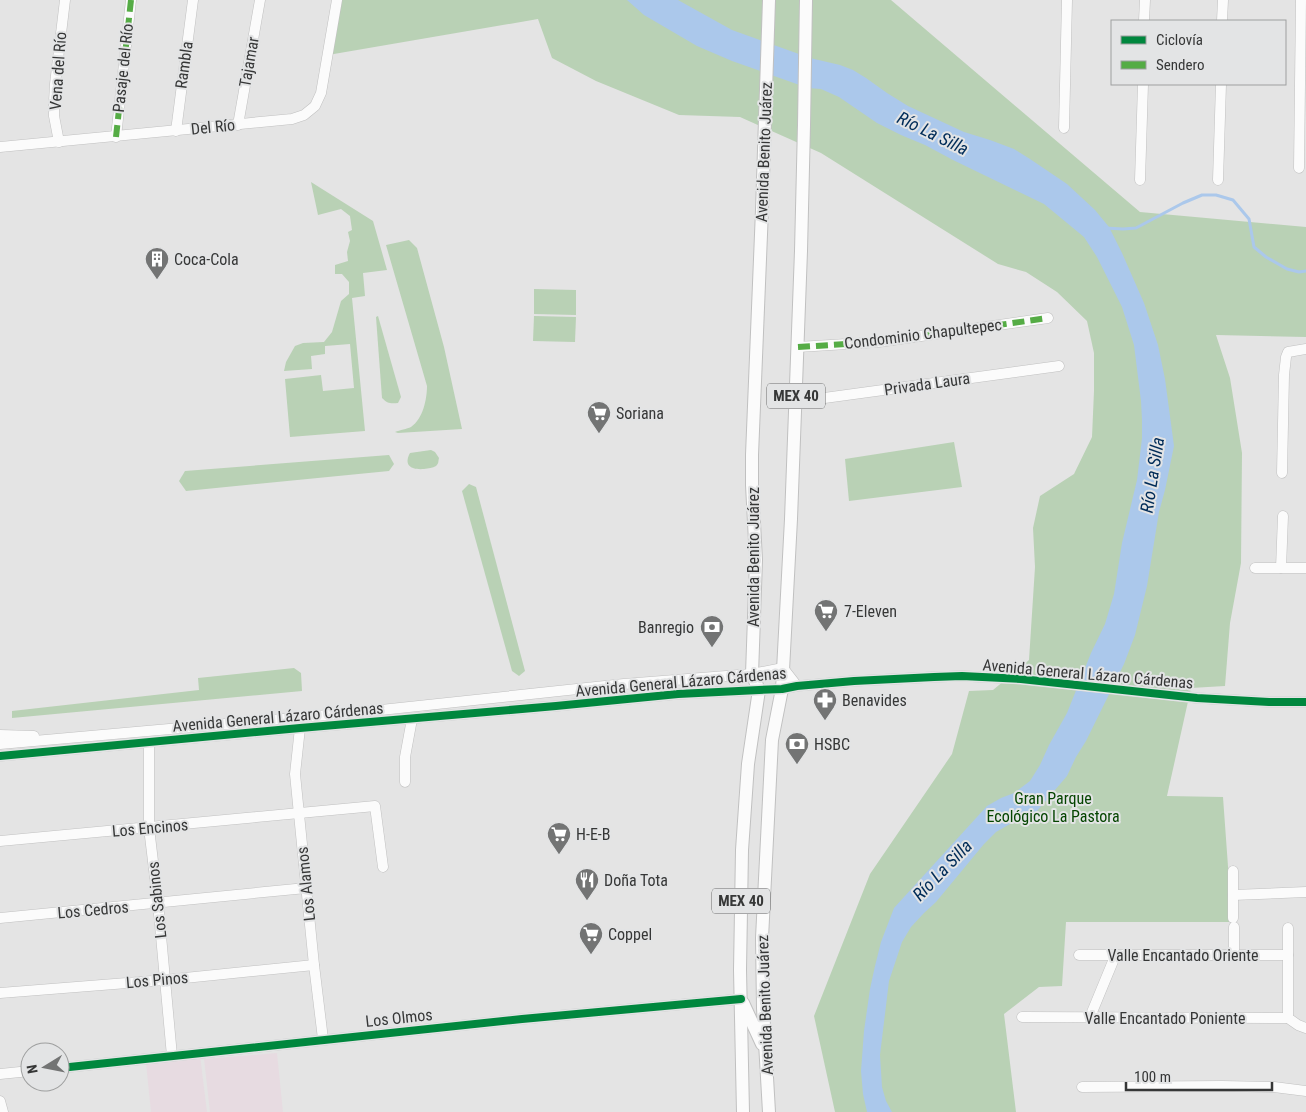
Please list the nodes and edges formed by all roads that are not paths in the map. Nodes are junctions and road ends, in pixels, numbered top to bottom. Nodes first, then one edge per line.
1 (65, 0) edge
2 (131, 0) edge
3 (193, 0) edge
4 (260, 0) edge
5 (337, 0) edge
6 (769, 0) edge
7 (806, 0) edge
8 (1067, 0) edge
9 (1145, 0) edge
10 (1223, 0) edge
11 (1301, 0) edge
12 (1144, 20) edge
13 (1222, 20) edge
14 (1143, 85) edge
15 (1221, 85) edge
16 (238, 125) junction
17 (1064, 128) dead end
18 (176, 131) junction
19 (116, 136) junction
20 (58, 142) junction
21 (0, 147) edge
22 (1298, 168) dead end
23 (1140, 180) dead end
24 (1218, 180) dead end
25 (1048, 318) dead end
26 (798, 347) junction
27 (1306, 349) edge
28 (1059, 366) dead end
29 (796, 402) junction
30 (1282, 473) dead end
31 (1284, 516) dead end
32 (1255, 568) dead end
33 (1281, 568) junction
34 (1306, 568) edge
35 (783, 668) junction
36 (752, 674) junction
37 (796, 686) junction
38 (782, 689) junction
39 (759, 690) junction
40 (482, 700) junction
41 (1306, 702) edge
42 (443, 716) junction
43 (412, 719) junction
44 (300, 728) junction
45 (0, 735) edge
46 (58, 739) junction
47 (149, 743) junction
48 (0, 744) edge
49 (0, 756) edge
50 (405, 782) dead end
51 (299, 814) junction
52 (149, 828) junction
53 (0, 841) edge
54 (384, 867) dead end
55 (1233, 871) dead end
56 (306, 888) junction
57 (1306, 892) edge
58 (1234, 894) junction
59 (158, 903) junction
60 (0, 918) edge
61 (1288, 928) dead end
62 (1079, 954) dead end
63 (1116, 954) junction
64 (1234, 955) junction
65 (1288, 955) junction
66 (314, 965) junction
67 (165, 980) junction
68 (0, 993) edge
69 (741, 999) junction
70 (1022, 1017) dead end
71 (1090, 1017) junction
72 (1288, 1018) junction
73 (1306, 1028) edge
74 (323, 1039) junction
75 (765, 1051) junction
76 (172, 1056) junction
77 (70, 1067) edge
78 (20, 1072) edge
79 (0, 1074) edge
80 (1082, 1087) dead end
81 (1306, 1091) edge
82 (0, 1101) edge
83 (3, 1112) edge
84 (743, 1112) edge
85 (769, 1112) edge

1 - 20 street, Vena del Río
2 - 19 street, Pasaje del Río
3 - 18 street, Rambla
4 - 16 street, Tajamar
5 - 16 street, Del Río
6 - 36 main road, Avenida Benito Juárez / MEX 40
7 - 26 main road, Avenida Benito Juárez / MEX 40
8 - 17 street
9 - 12 street
10 - 13 street
11 - 22 street
14 - 23 street
15 - 24 street
16 - 18 street, Del Río
18 - 19 street, Del Río
19 - 20 street, Del Río
20 - 21 street, Del Río
25 - 26 street, Condominio Chapultepec
26 - 29 main road, Avenida Benito Juárez / MEX 40
27 - 30 street
28 - 29 street, Privada Laura
29 - 35 main road, Avenida Benito Juárez / MEX 40
31 - 33 street
32 - 33 street
33 - 34 street
35 - 36 street, Avenida General Lázaro Cárdenas
35 - 37 street, Avenida General Lázaro Cárdenas
35 - 38 main road, Avenida Benito Juárez / MEX 40
36 - 39 main road, Avenida Benito Juárez / MEX 40
36 - 40 street, Avenida General Lázaro Cárdenas
37 - 38 street, Avenida General Lázaro Cárdenas
37 - 41 street, Avenida General Lázaro Cárdenas
38 - 39 street, Avenida General Lázaro Cárdenas
38 - 75 main road, Avenida Benito Juárez / MEX 40
39 - 42 street, Avenida General Lázaro Cárdenas
39 - 69 main road, Avenida Benito Juárez / MEX 40
40 - 42 street
40 - 46 street, Avenida General Lázaro Cárdenas
42 - 43 street, Avenida General Lázaro Cárdenas
43 - 44 street, Avenida General Lázaro Cárdenas
43 - 50 street
44 - 47 street, Avenida General Lázaro Cárdenas
44 - 51 street, Los Alamos
45 - 46 street
46 - 48 street, Avenida General Lázaro Cárdenas
47 - 49 street, Avenida General Lázaro Cárdenas
47 - 52 street, Los Sabinos
51 - 52 street, Los Encinos
51 - 54 street, Los Encinos
51 - 56 street, Los Alamos
52 - 53 street, Los Encinos
52 - 59 street, Los Sabinos
55 - 58 street
56 - 59 street, Los Cedros
56 - 66 street, Los Alamos
57 - 58 street
58 - 64 street
59 - 60 street, Los Cedros
59 - 67 street, Los Sabinos
61 - 65 street
62 - 63 street, Valle Encantado Oriente
63 - 64 street, Valle Encantado Oriente
63 - 71 street
64 - 65 street, Valle Encantado Oriente
65 - 72 street
66 - 67 street, Los Pinos
66 - 74 street, Los Alamos
67 - 68 street, Los Pinos
67 - 76 street, Los Sabinos
69 - 74 street, Los Olmos
69 - 75 main road
69 - 84 main road, Avenida Benito Juárez / MEX 40
70 - 71 street, Valle Encantado Poniente
71 - 72 street, Valle Encantado Poniente
72 - 73 street, Valle Encantado Poniente
74 - 76 street, Los Olmos
75 - 85 main road, Avenida Benito Juárez / MEX 40
76 - 77 street, Los Olmos
78 - 79 street
80 - 81 street
82 - 83 street

